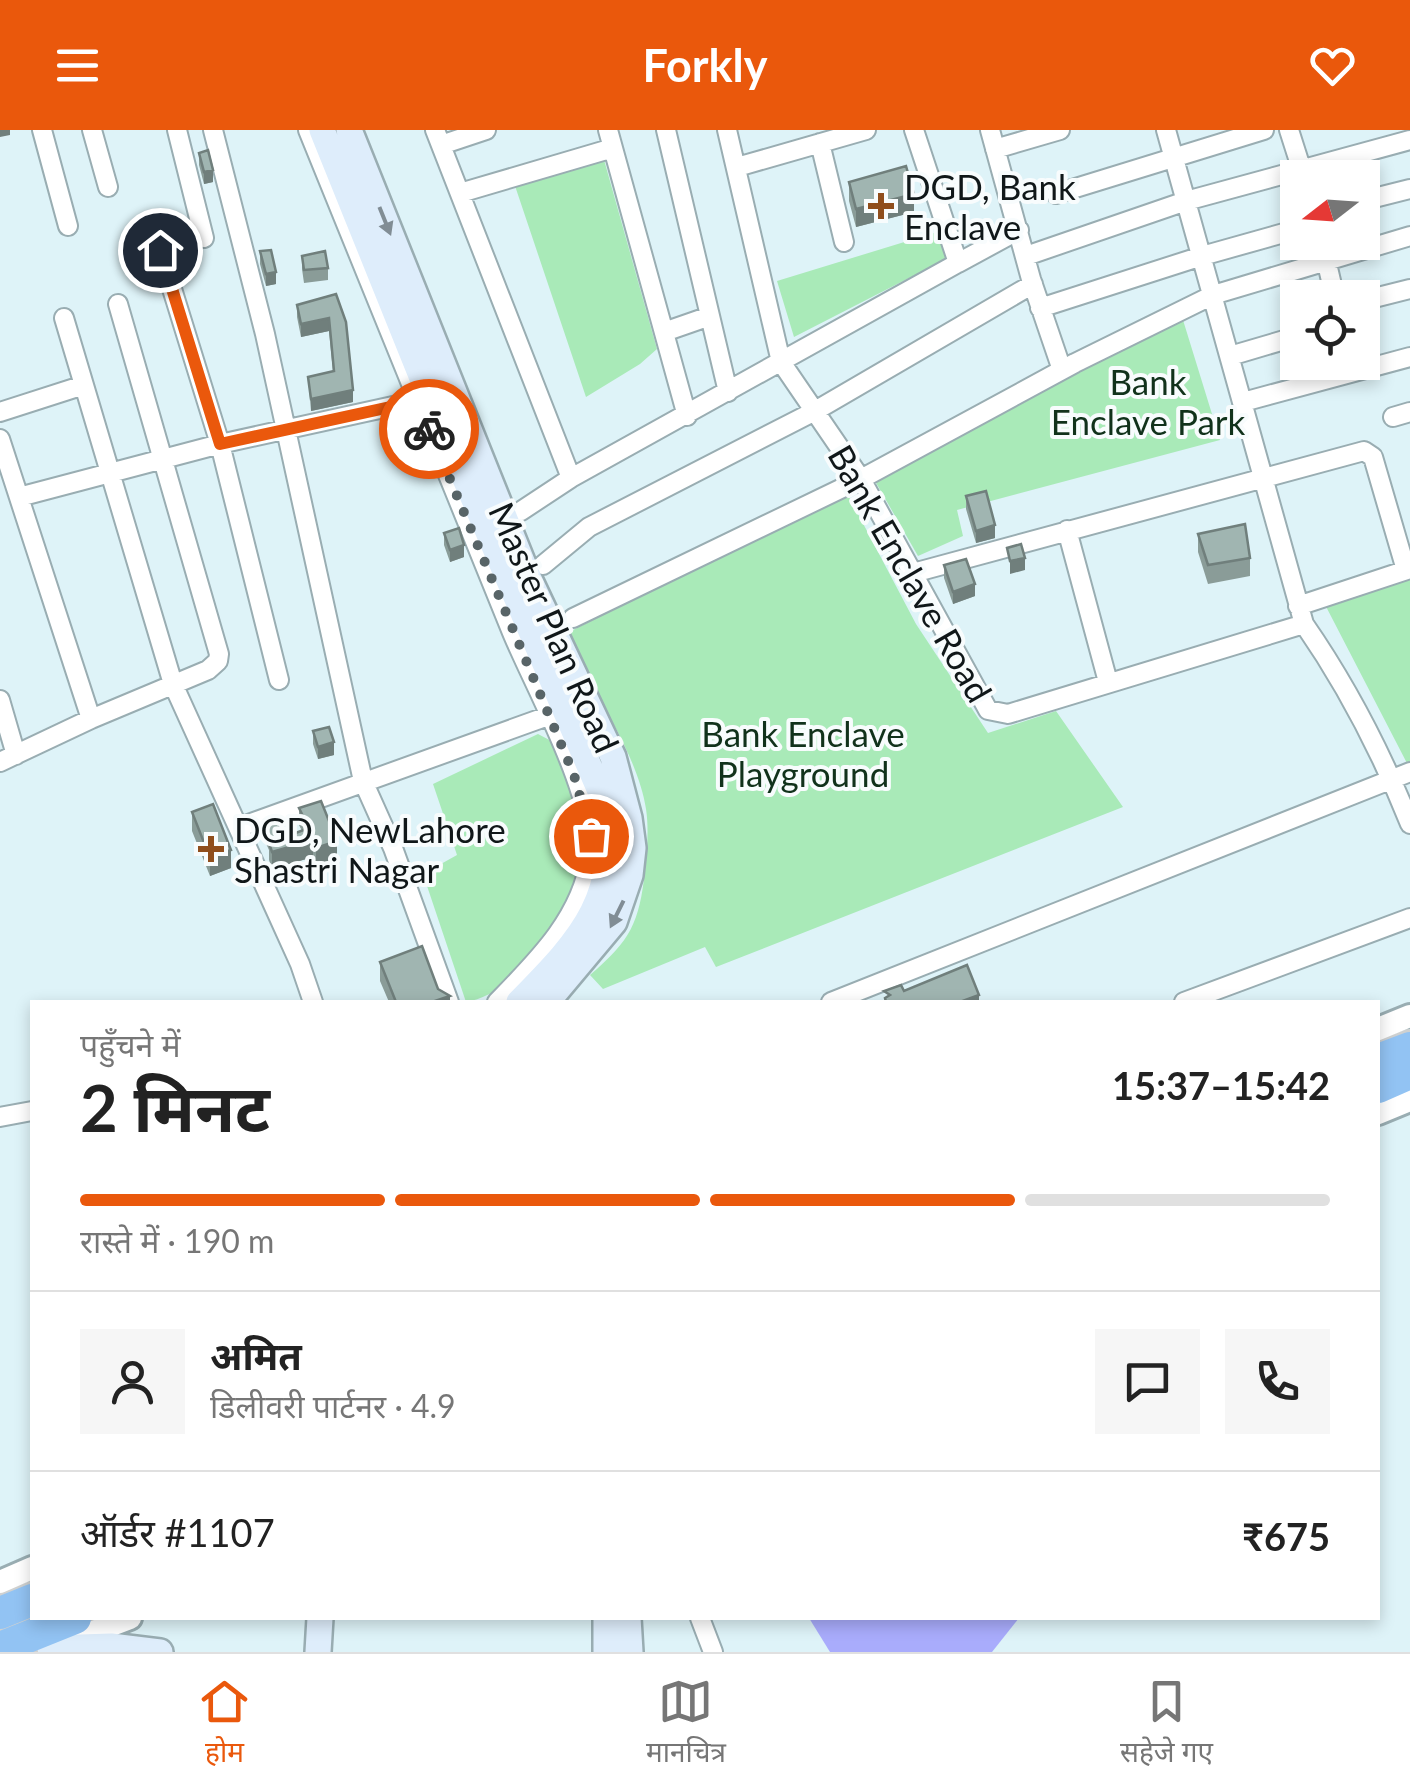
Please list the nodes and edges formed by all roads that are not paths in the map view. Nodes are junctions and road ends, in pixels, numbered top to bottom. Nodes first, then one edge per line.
1 (42, 130) edge
2 (92, 130) edge
3 (177, 130) edge
4 (212, 130) edge
5 (308, 130) edge
6 (322, 130) edge
7 (350, 130) edge
8 (486, 130) edge
9 (666, 130) edge
10 (726, 130) edge
11 (866, 130) edge
12 (914, 130) edge
13 (990, 130) edge
14 (1060, 130) edge
15 (1166, 130) edge
16 (1264, 130) edge
17 (1289, 130) edge
18 (438, 137) edge
19 (610, 139) edge
20 (808, 140) edge
21 (1410, 140) edge
22 (995, 149) junction
23 (1174, 156) junction
24 (1298, 160) edge
25 (1345, 160) edge
26 (737, 167) junction
27 (1280, 178) edge
28 (108, 187) dead end
29 (1410, 189) edge
30 (460, 193) junction
31 (1056, 194) dead end
32 (1380, 196) edge
33 (1186, 201) junction
34 (68, 226) dead end
35 (1019, 230) junction
36 (1280, 234) edge
37 (1410, 236) edge
38 (204, 238) dead end
39 (1380, 241) edge
40 (844, 242) dead end
41 (160, 250) dead end
42 (1026, 256) junction
43 (1202, 256) junction
44 (1301, 260) edge
45 (958, 263) junction
46 (1033, 284) junction
47 (1410, 289) edge
48 (1213, 295) junction
49 (1380, 296) edge
50 (118, 304) dead end
51 (1040, 308) junction
52 (710, 316) junction
53 (64, 318) dead end
54 (664, 332) junction
55 (1280, 341) edge
56 (1230, 356) junction
57 (1410, 357) edge
58 (781, 362) junction
59 (1380, 363) edge
60 (1062, 370) junction
61 (1313, 380) edge
62 (84, 385) junction
63 (728, 392) junction
64 (424, 399) junction
65 (1242, 402) junction
66 (814, 411) junction
67 (0, 412) edge
68 (687, 416) junction
69 (285, 430) junction
70 (0, 439) edge
71 (220, 444) junction
72 (164, 460) junction
73 (112, 474) junction
74 (1263, 476) junction
75 (571, 478) junction
76 (861, 480) junction
77 (19, 497) junction
78 (521, 511) dead end
79 (1068, 530) junction
80 (542, 565) dead end
81 (1408, 570) edge
82 (912, 573) junction
83 (1301, 615) junction
84 (573, 618) dead end
85 (537, 669) junction
86 (278, 680) dead end
87 (1108, 682) junction
88 (174, 684) junction
89 (0, 700) edge
90 (548, 716) junction
91 (91, 719) junction
92 (8, 758) edge
93 (1401, 775) edge
94 (363, 782) junction
95 (1410, 824) edge
96 (240, 828) junction
97 (1410, 918) edge
98 (312, 1000) edge
99 (447, 1000) edge
100 (499, 1000) edge
101 (521, 1000) edge
102 (549, 1000) edge
103 (836, 1000) edge
104 (1189, 1000) edge
105 (1410, 1016) edge
106 (1380, 1028) edge
107 (1410, 1048) edge
108 (1380, 1059) edge
109 (1410, 1073) edge
110 (1380, 1086) edge
111 (1410, 1100) edge
112 (30, 1111) edge
113 (1380, 1112) edge
114 (0, 1116) edge
115 (30, 1569) edge
116 (0, 1582) edge
117 (30, 1601) edge
118 (0, 1613) edge
119 (69, 1620) edge
120 (125, 1620) edge
121 (320, 1620) edge
122 (606, 1620) edge
123 (628, 1620) edge
124 (701, 1620) edge
125 (0, 1648) edge
126 (45, 1650) edge
127 (160, 1652) edge
128 (318, 1652) edge
129 (606, 1652) edge
130 (630, 1652) edge
131 (714, 1652) edge

1 - 34 street
2 - 28 street
3 - 38 street
4 - 69 street
5 - 64 street
6 - 64 main road
7 -> 102 main road, Master Plan Road
8 - 18 street
9 - 52 street
10 - 26 street, Bank Enclave Road
11 - 20 street
12 - 45 street
13 - 22 street
14 - 22 street
15 - 23 street
16 - 23 street
17 - 24 street
18 - 30 street
19 - 30 street
19 - 54 street
20 - 26 street
20 - 40 street
21 - 25 street
22 - 35 street
23 - 31 street
23 - 33 street
26 - 58 street, Bank Enclave Road
27 - 33 street
29 - 32 street
30 - 75 street
33 - 42 street
33 - 43 street
35 - 42 street
35 - 45 street
36 - 43 street
37 - 39 street
41 - 71 street
42 - 46 street
43 - 48 street
43 - 51 street
44 - 48 street
45 - 58 street
46 - 51 street
46 - 66 street
47 - 49 street
48 - 56 street
48 - 60 street
50 - 72 street
51 - 60 street
52 - 54 street
52 - 63 street
53 - 62 street
54 - 68 street
55 - 56 street
56 - 65 street
57 - 59 street
58 - 63 street
58 - 66 street, Bank Enclave Road
60 - 76 street
61 - 65 street
62 - 67 street
62 - 73 street
63 - 68 street
64 - 69 street
64 - 85 main road
65 - 74 street
66 - 76 street, Bank Enclave Road
66 - 80 street
68 - 75 street
69 - 71 street
69 - 94 street
70 - 77 street
71 - 72 street
71 - 86 street
72 - 73 street
72 - 88 street
73 - 77 street
73 - 88 street
74 - 79 street
74 - 81 street
74 - 83 street
75 - 78 street
76 - 82 street, Bank Enclave Road
76 - 84 street
77 - 91 street
79 - 82 street
79 - 87 street
81 - 83 street, Bank Enclave Road
82 - 87 street, Bank Enclave Road
83 - 87 street, Bank Enclave Road
83 - 93 street
85 - 90 street
85 - 101 main road
88 - 91 street
88 - 96 street
89 - 92 street
90 - 94 street
90 - 100 street
91 - 92 street
93 - 95 street
93 - 103 street
94 - 96 street
94 - 99 street
96 - 98 street
97 - 104 street
105 - 106 street
107 - 108 highway
109 - 110 highway
111 - 113 street
112 - 114 street
115 - 116 street
117 - 118 highway
119 - 125 highway
120 - 126 street
121 - 128 main road
122 - 129 main road
123 - 130 main road
124 - 131 street
126 - 127 main road

